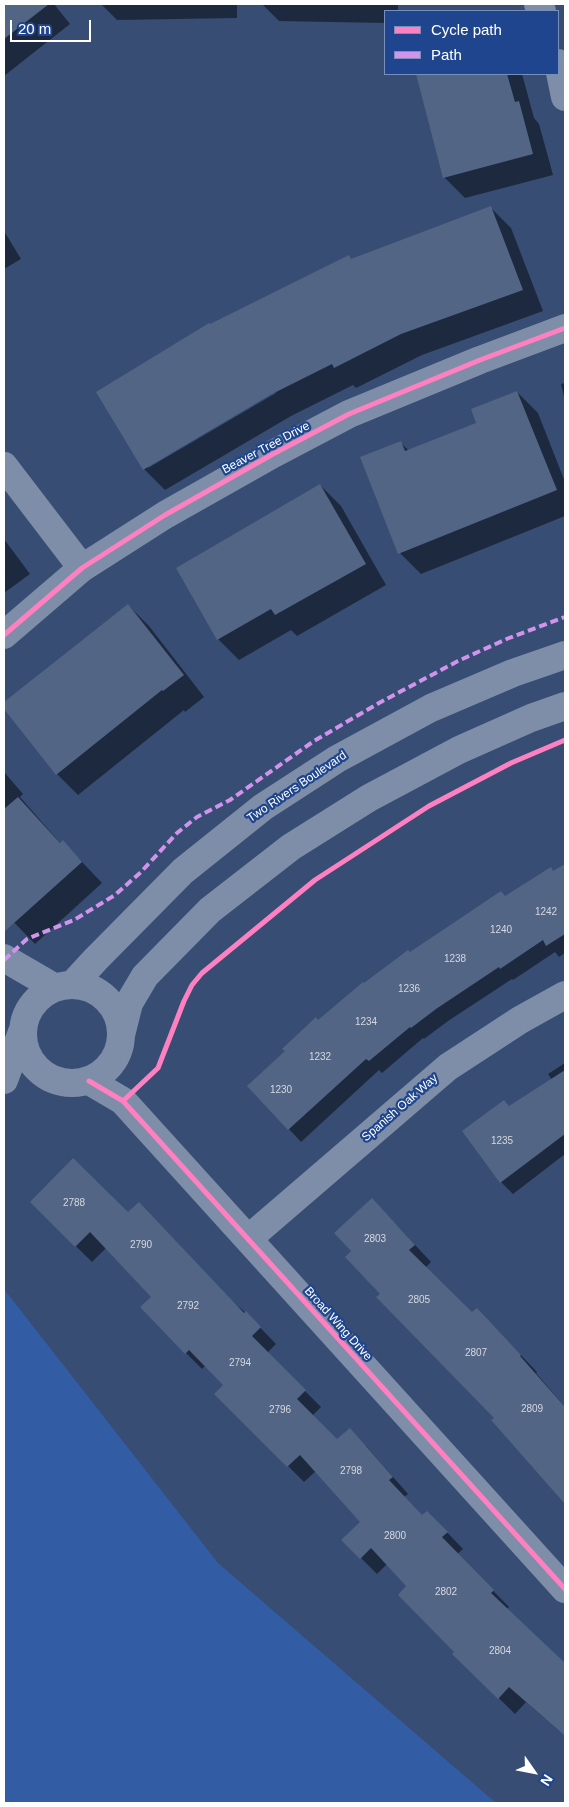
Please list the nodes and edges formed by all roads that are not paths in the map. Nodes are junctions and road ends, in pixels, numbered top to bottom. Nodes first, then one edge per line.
1 (559, 68) edge
2 (565, 97) edge
3 (565, 328) edge
4 (4, 466) edge
5 (82, 568) junction
6 (4, 636) edge
7 (565, 655) edge
8 (565, 706) edge
9 (4, 959) edge
10 (64, 986) junction
11 (565, 995) edge
12 (24, 1023) junction
13 (119, 1045) junction
14 (4, 1080) edge
15 (51, 1080) junction
16 (89, 1081) junction
17 (4, 1088) edge
18 (123, 1101) junction
19 (248, 1239) junction
20 (565, 1589) edge

1 - 2 street
3 - 5 street, Beaver Tree Drive
4 - 5 street
5 - 6 street, Beaver Tree Drive
7 - 10 street, Two Rivers Boulevard
8 - 13 street
9 - 10 street
9 - 12 street
10 - 12 street, Two Rivers Boulevard
10 - 13 street
11 - 19 street, Spanish Oak Way
12 - 14 street, Two Rivers Boulevard
12 - 15 street
13 - 16 street
13 - 18 street
15 - 16 street
15 - 17 street
16 - 18 street, Broad Wing Drive
18 - 19 street, Broad Wing Drive
19 - 20 street, Broad Wing Drive

